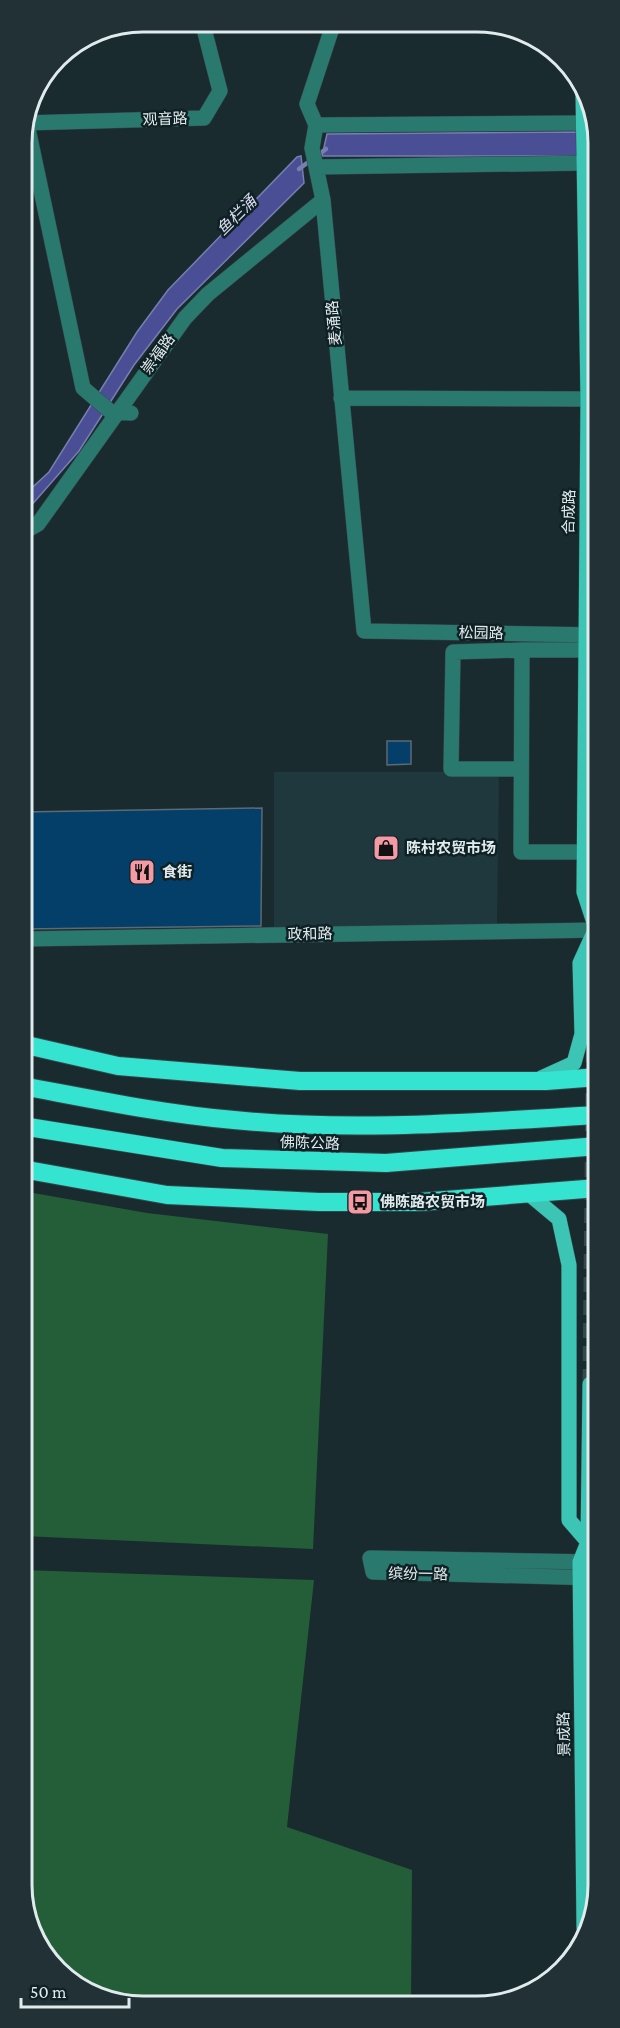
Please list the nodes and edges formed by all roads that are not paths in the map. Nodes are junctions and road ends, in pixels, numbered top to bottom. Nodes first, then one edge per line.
1 (205, 32) edge
2 (331, 32) edge
3 (586, 120) edge
4 (33, 123) edge
5 (316, 125) junction
6 (588, 135) edge
7 (32, 151) edge
8 (584, 163) junction
9 (316, 167) junction
10 (323, 200) junction
11 (340, 398) junction
12 (588, 399) joint
13 (113, 413) junction
14 (131, 414) dead end
15 (32, 528) edge
16 (364, 631) joint
17 (588, 640) edge
18 (588, 640) edge
19 (522, 650) junction
20 (588, 711) edge
21 (521, 769) junction
22 (584, 852) junction
23 (588, 903) edge
24 (588, 928) edge
25 (32, 939) edge
26 (588, 947) edge
27 (32, 1046) edge
28 (588, 1078) edge
29 (529, 1081) junction
30 (32, 1088) edge
31 (588, 1116) edge
32 (32, 1128) edge
33 (588, 1147) edge
34 (32, 1171) edge
35 (588, 1189) edge
36 (529, 1194) junction
37 (588, 1542) edge
38 (588, 1570) edge
39 (588, 1570) edge
40 (588, 1749) edge
41 (584, 1915) edge

1 - 4 street, 观音路
2 - 5 street, 麦涌路
3 - 5 street
5 - 9 street, 麦涌路
6 - 8 main road, 合成路
7 - 13 street
8 - 9 street
8 - 12 main road, 合成路
9 - 10 street, 麦涌路
10 - 11 street, 麦涌路
10 - 13 street, 崇福路
11 - 12 street
11 - 16 street, 麦涌路
13 - 14 street
13 - 15 street, 崇福路
16 - 17 street, 松园路
18 - 19 street
19 - 21 street
19 - 21 street
20 - 22 main road, 合成路
21 - 22 street
22 - 23 main road, 合成路
24 - 25 street, 政和路
26 - 29 main road
27 - 29 highway
28 - 29 highway
30 - 31 highway, 佛陈公路
32 - 33 highway, 佛陈公路
34 - 36 highway
35 - 36 highway
36 - 37 main road
38 - 39 street, 缤纷一路
40 - 41 main road, 景成路

